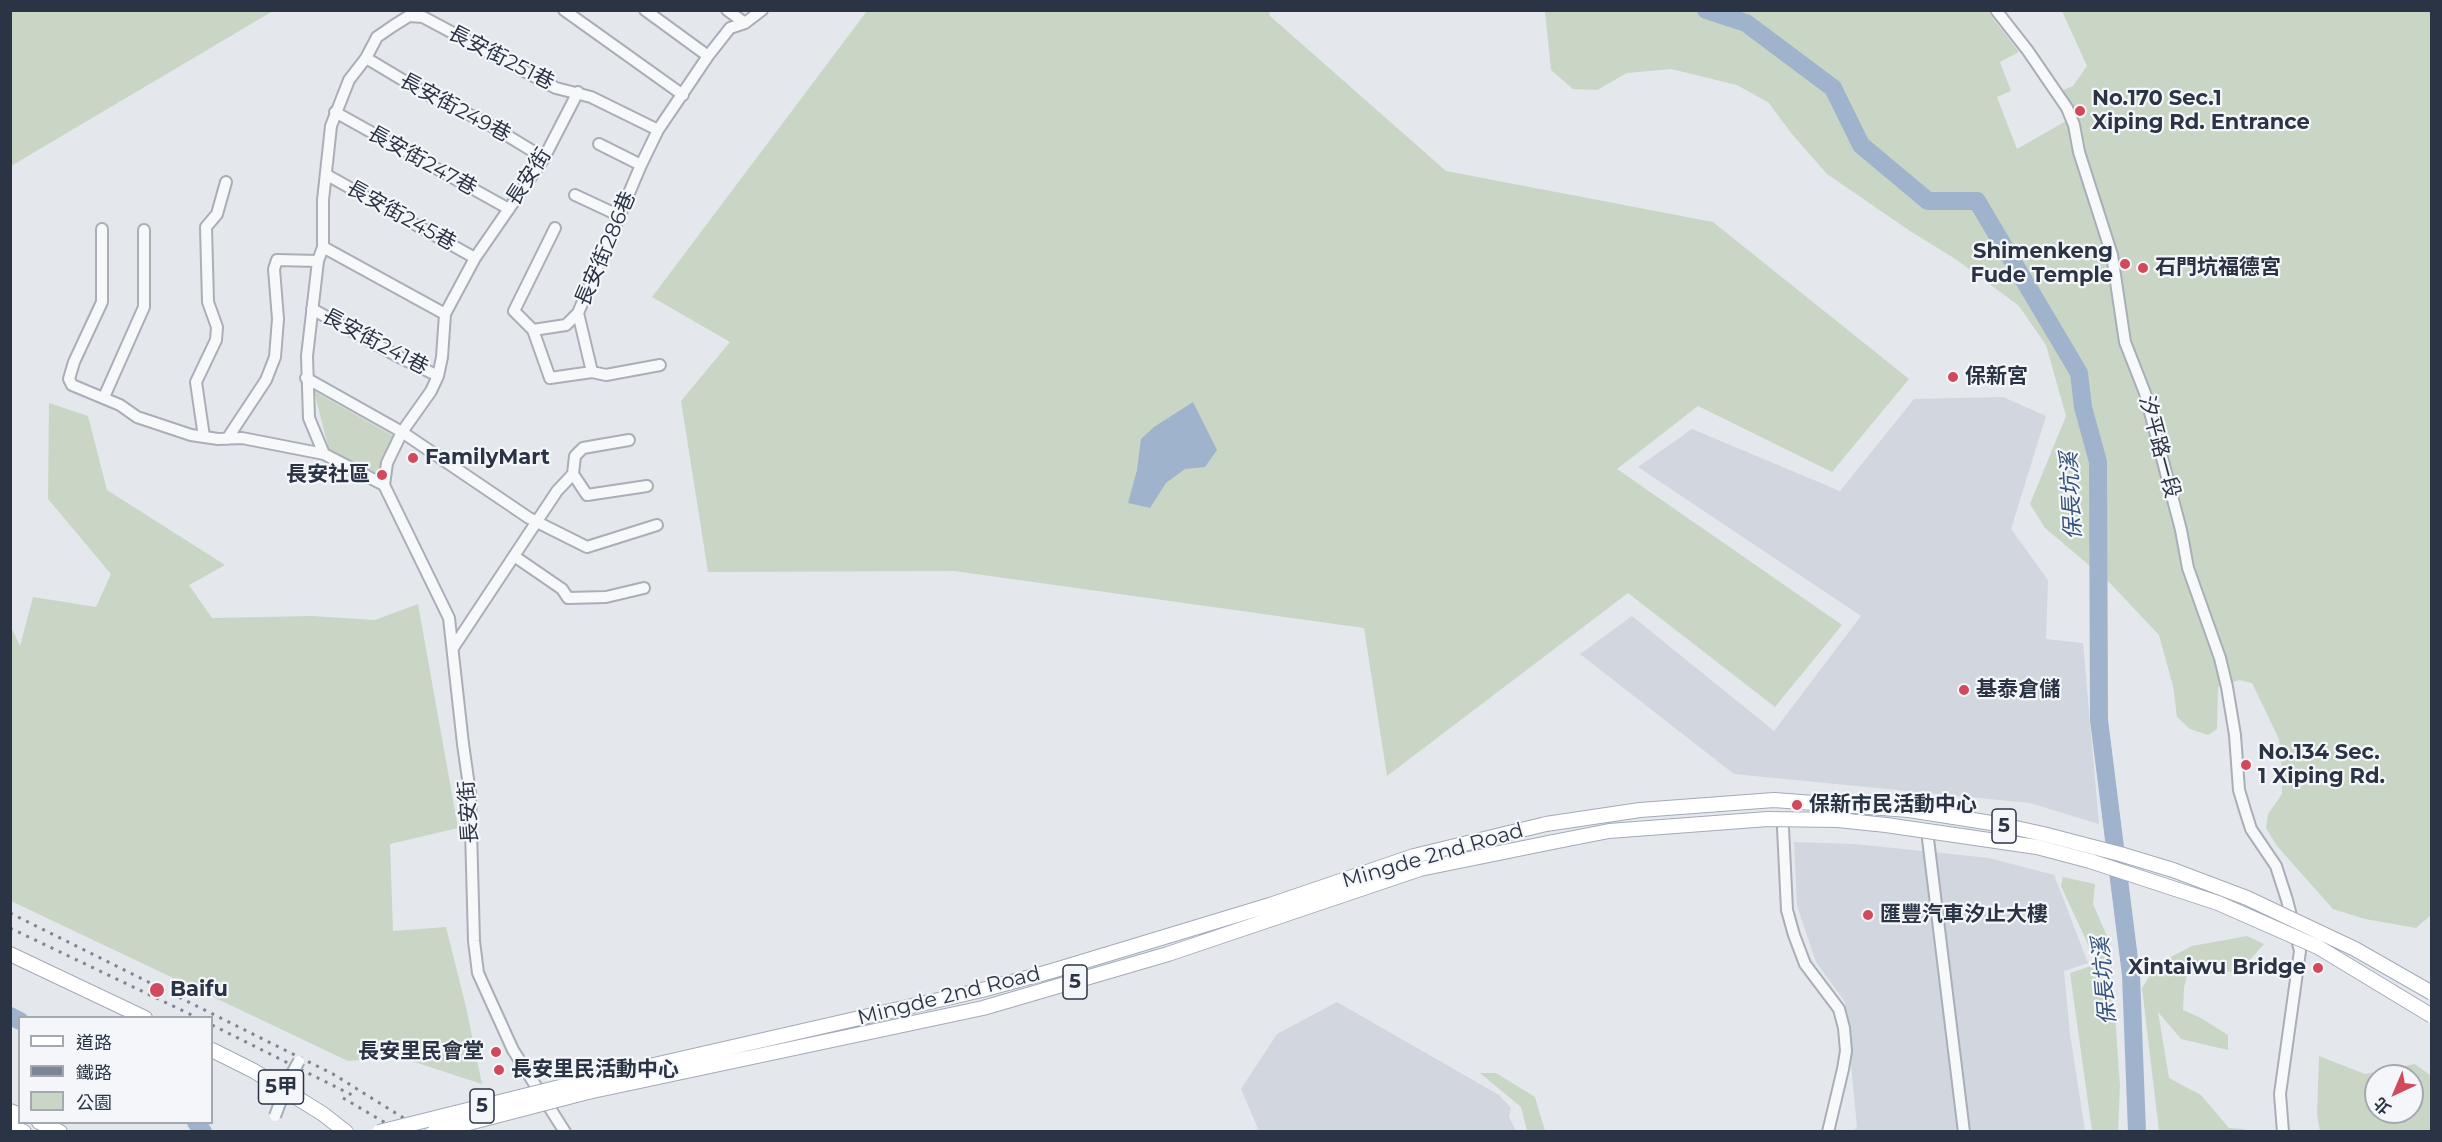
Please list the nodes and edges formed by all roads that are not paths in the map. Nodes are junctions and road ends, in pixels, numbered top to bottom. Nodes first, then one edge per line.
1 (645, 10) edge
2 (727, 10) edge
3 (762, 10) edge
4 (1996, 10) edge
5 (569, 12) edge
6 (745, 23) junction
7 (708, 56) junction
8 (366, 58) junction
9 (578, 92) junction
10 (682, 95) junction
11 (335, 112) junction
12 (658, 130) junction
13 (599, 144) dead end
14 (544, 158) junction
15 (641, 165) junction
16 (327, 175) junction
17 (226, 182) dead end
18 (575, 195) dead end
19 (509, 209) junction
20 (620, 216) junction
21 (555, 228) dead end
22 (102, 229) dead end
23 (144, 230) dead end
24 (323, 247) junction
25 (475, 258) junction
26 (318, 261) junction
27 (312, 309) junction
28 (578, 313) junction
29 (445, 314) junction
30 (533, 330) junction
31 (660, 365) dead end
32 (592, 372) junction
33 (438, 376) junction
34 (306, 378) junction
35 (104, 398) junction
36 (402, 432) junction
37 (204, 437) junction
38 (227, 439) junction
39 (628, 440) dead end
40 (324, 454) junction
41 (573, 474) junction
42 (384, 485) junction
43 (647, 486) dead end
44 (536, 522) junction
45 (657, 525) dead end
46 (514, 556) junction
47 (644, 588) dead end
48 (453, 648) junction
49 (1783, 828) dead end
50 (1928, 839) dead end
51 (10, 954) edge
52 (2432, 993) edge
53 (143, 1016) edge
54 (2432, 1016) edge
55 (213, 1050) edge
56 (299, 1061) dead end
57 (586, 1087) junction
58 (275, 1116) dead end
59 (44, 1124) edge
60 (10, 1126) edge
61 (24, 1131) edge
62 (60, 1131) edge
63 (346, 1131) edge
64 (379, 1131) edge
65 (434, 1131) edge
66 (565, 1131) edge
67 (1828, 1131) edge
68 (1965, 1131) edge
69 (2283, 1131) edge

1 - 7 street
2 - 6 street
3 - 6 street
4 - 69 street, 汐平路一段
5 - 10 street
6 - 7 street
7 - 10 street
8 - 9 street, 長安街251巷
8 - 11 street
8 - 14 street, 長安街249巷
9 - 12 street
9 - 14 street, 長安街
10 - 12 street
11 - 16 street
11 - 19 street, 長安街247巷
12 - 15 street, 長安街286巷
13 - 15 street
14 - 19 street, 長安街
15 - 20 street, 長安街286巷
16 - 24 street
16 - 25 street, 長安街245巷
17 - 37 street
18 - 20 street
19 - 25 street, 長安街
20 - 28 street, 長安街286巷
21 - 30 street
22 - 35 street
23 - 35 street
24 - 26 street
24 - 29 street
25 - 29 street, 長安街
26 - 27 street
26 - 38 street
27 - 33 street, 長安街241巷
27 - 34 street
28 - 30 street
28 - 32 street, 長安街286巷
29 - 33 street, 長安街
30 - 32 street
31 - 32 street
33 - 36 street, 長安街
34 - 36 street
34 - 40 street
35 - 37 street
36 - 42 street, 長安街
36 - 44 street
37 - 38 street
38 - 40 street
39 - 41 street
40 - 42 street
41 - 43 street
41 - 44 street
42 - 48 street, 長安街
44 - 45 street
44 - 46 street
46 - 47 street
46 - 48 street
48 - 66 street, 長安街
49 - 67 street
50 - 68 street
51 - 53 main road
52 - 57 main road, Mingde 2nd Road / 5, bridge
54 - 57 main road, Mingde 2nd Road / 5, bridge
55 - 63 main road, 5甲
56 - 58 street, bridge
57 - 64 main road, Mingde 2nd Road / 5, bridge
57 - 65 main road, Mingde 2nd Road / 5, bridge
59 - 62 main road
60 - 61 main road

